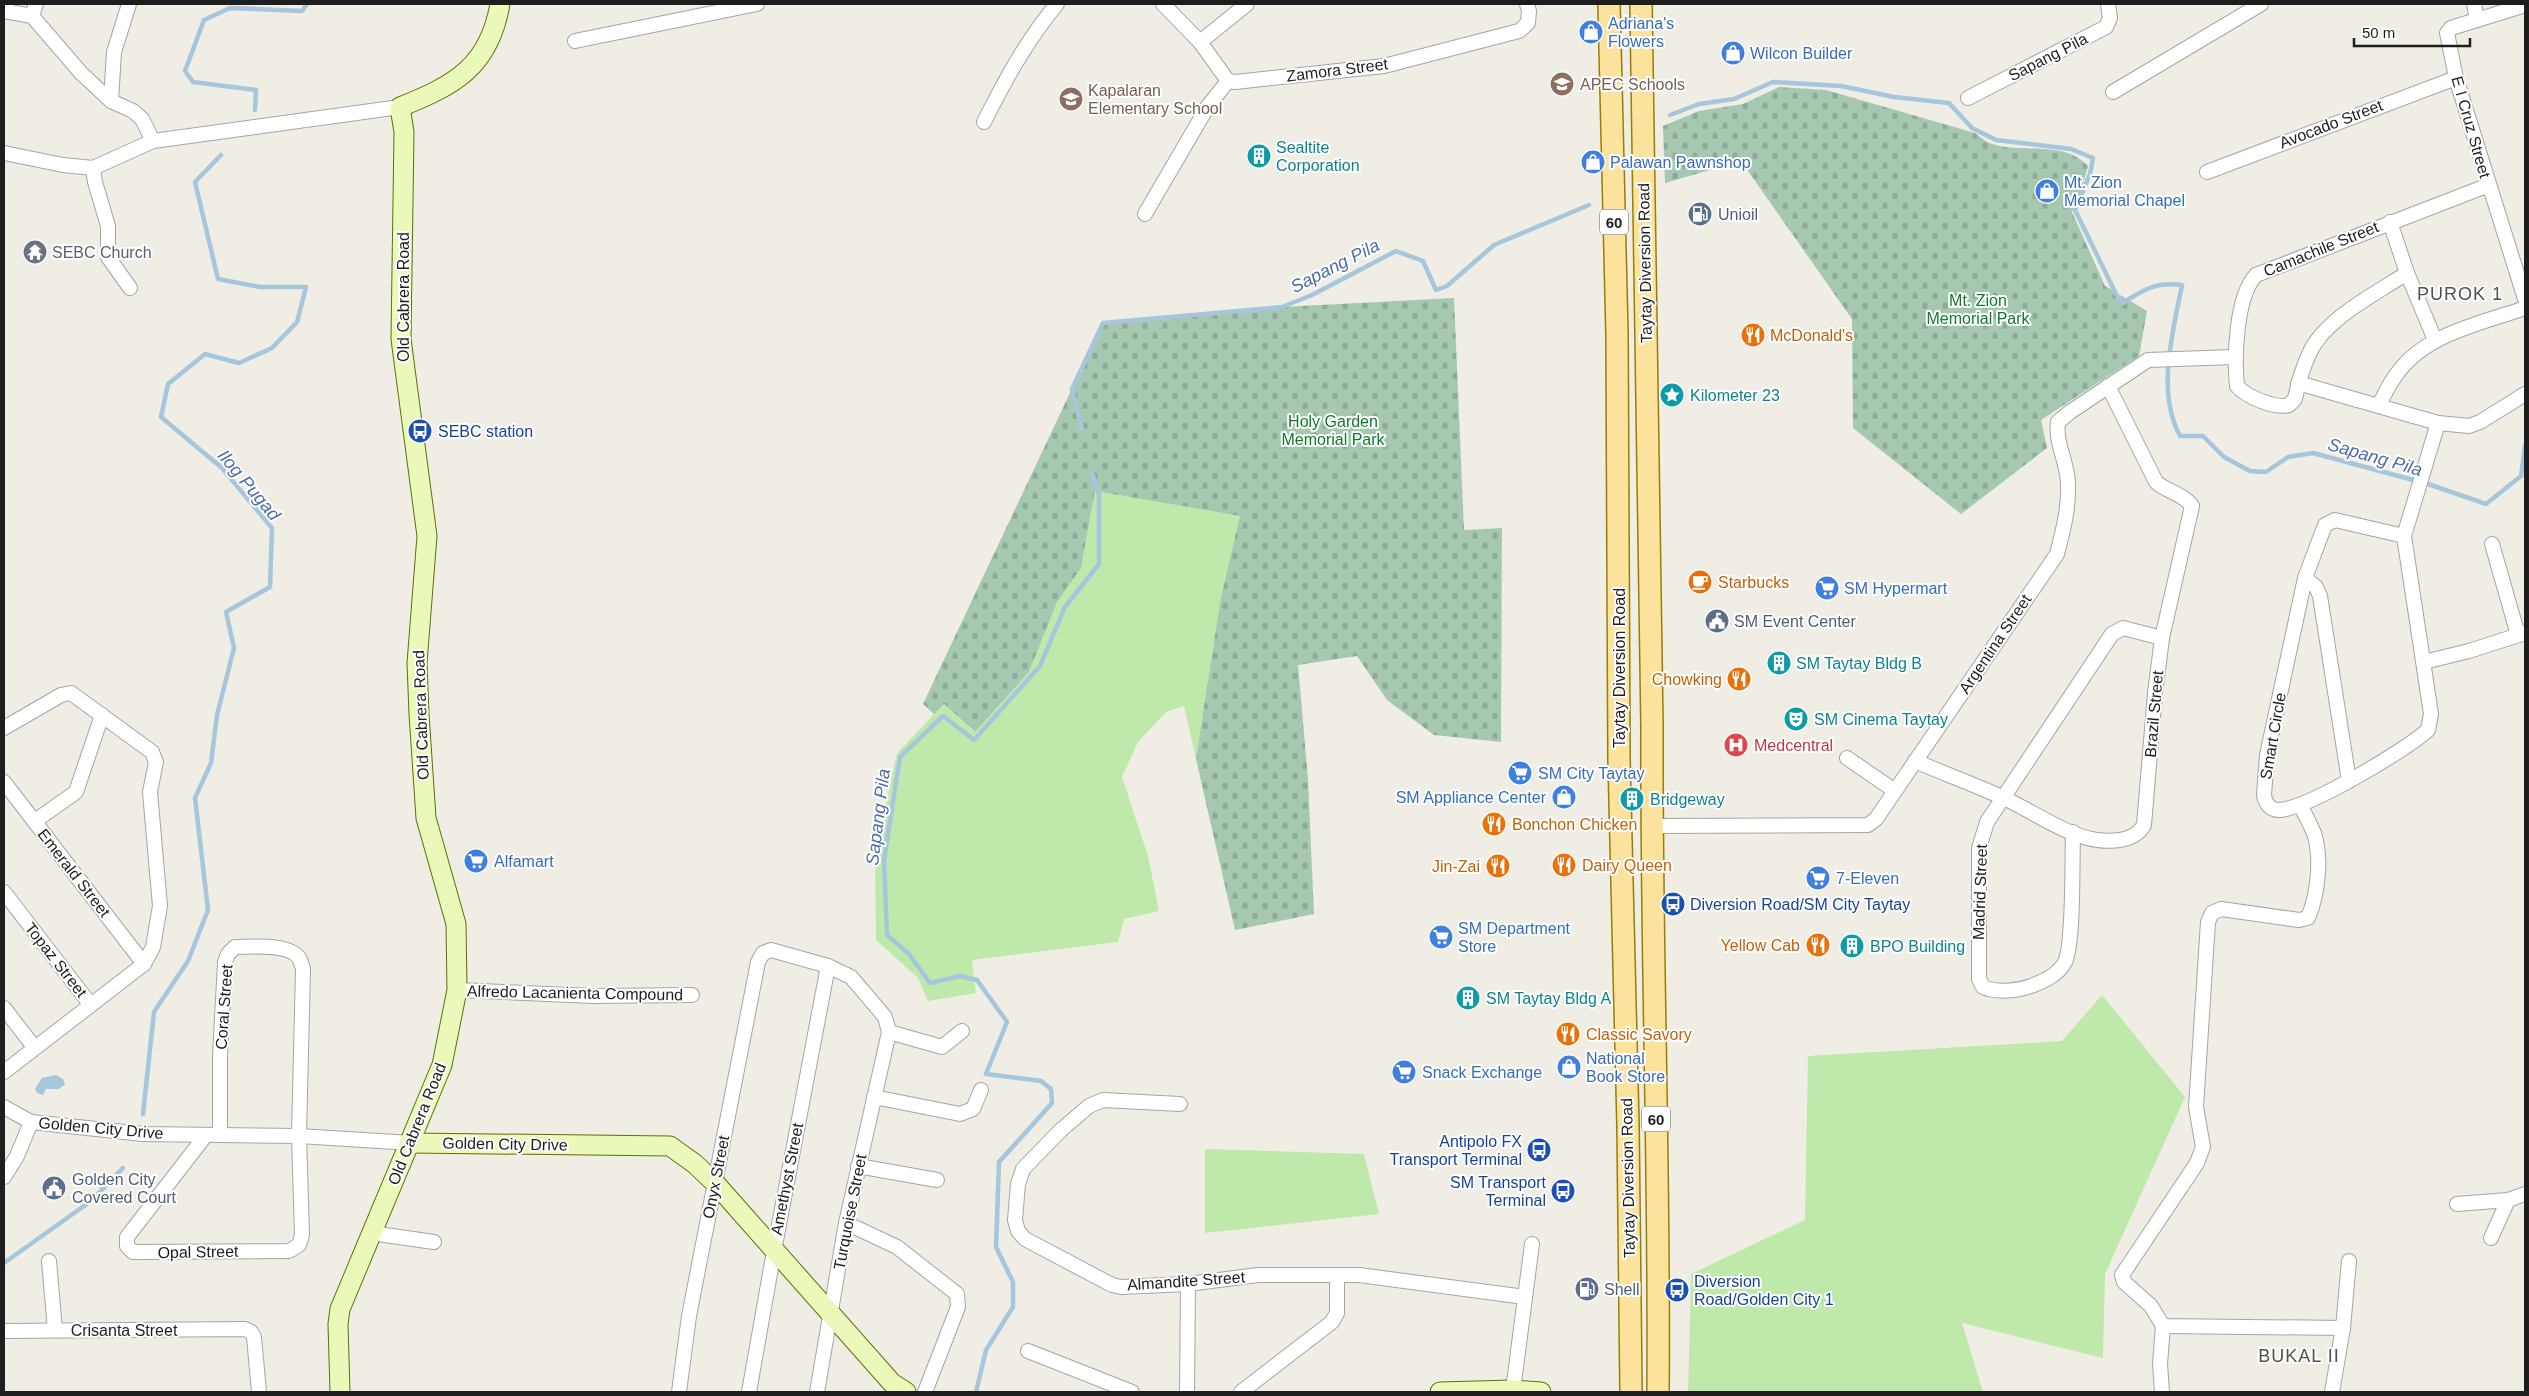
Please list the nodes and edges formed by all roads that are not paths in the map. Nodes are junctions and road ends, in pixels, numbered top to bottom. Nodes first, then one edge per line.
1 (129, 4) edge
2 (500, 4) edge
3 (757, 4) edge
4 (1057, 4) edge
5 (1163, 4) edge
6 (1247, 4) edge
7 (1609, 4) edge
8 (1642, 4) edge
9 (2108, 4) edge
10 (2262, 4) edge
11 (2474, 4) edge
12 (2525, 5) edge
13 (1528, 7) edge
14 (714, 8) edge
15 (34, 10) edge
16 (4, 11) edge
17 (2477, 20) junction
18 (575, 41) dead end
19 (1200, 42) junction
20 (2456, 78) junction
21 (1228, 80) junction
22 (2114, 92) dead end
23 (1968, 98) dead end
24 (111, 101) junction
25 (400, 107) junction
26 (1611, 110) junction
27 (1643, 110) junction
28 (984, 122) dead end
29 (153, 141) junction
30 (4, 153) edge
31 (94, 168) junction
32 (2207, 172) dead end
33 (2489, 185) junction
34 (1145, 214) dead end
35 (2390, 222) junction
36 (2407, 273) junction
37 (130, 288) dead end
38 (2525, 299) edge
39 (2525, 308) edge
40 (2436, 340) junction
41 (2234, 357) junction
42 (2298, 383) junction
43 (2108, 386) junction
44 (2525, 394) edge
45 (2379, 405) junction
46 (2438, 423) junction
47 (2404, 536) junction
48 (2492, 544) dead end
49 (2305, 578) junction
50 (2522, 634) edge
51 (2162, 638) junction
52 (2424, 662) junction
53 (102, 715) junction
54 (4, 728) edge
55 (1847, 758) dead end
56 (1914, 761) junction
57 (2349, 780) junction
58 (4, 782) edge
59 (1895, 791) junction
60 (2004, 798) junction
61 (2300, 805) junction
62 (35, 821) junction
63 (1651, 826) junction
64 (2073, 832) junction
65 (4, 892) edge
66 (144, 964) junction
67 (828, 966) junction
68 (457, 990) junction
69 (692, 995) dead end
70 (90, 1004) junction
71 (4, 1008) edge
72 (962, 1031) dead end
73 (889, 1032) junction
74 (34, 1047) junction
75 (4, 1072) edge
76 (981, 1090) dead end
77 (874, 1097) junction
78 (1180, 1104) dead end
79 (4, 1107) edge
80 (31, 1122) junction
81 (206, 1135) junction
82 (220, 1135) junction
83 (299, 1136) junction
84 (411, 1143) junction
85 (858, 1166) junction
86 (4, 1177) edge
87 (937, 1180) dead end
88 (715, 1183) junction
89 (2525, 1194) edge
90 (2508, 1200) junction
91 (2456, 1204) dead end
92 (846, 1223) junction
93 (371, 1233) junction
94 (2491, 1238) dead end
95 (434, 1242) dead end
96 (1532, 1244) dead end
97 (774, 1251) junction
98 (49, 1261) dead end
99 (2349, 1261) dead end
100 (1337, 1276) junction
101 (1188, 1284) junction
102 (1524, 1297) junction
103 (830, 1315) junction
104 (2163, 1326) junction
105 (2343, 1328) junction
106 (55, 1330) junction
107 (4, 1331) edge
108 (1028, 1351) dead end
109 (1513, 1390) junction
110 (259, 1392) edge
111 (340, 1392) edge
112 (679, 1392) edge
113 (749, 1392) edge
114 (817, 1392) edge
115 (906, 1392) edge
116 (925, 1392) edge
117 (1132, 1392) edge
118 (1187, 1392) edge
119 (1241, 1392) edge
120 (1443, 1392) edge
121 (1541, 1392) edge
122 (1631, 1392) edge
123 (1658, 1392) edge
124 (2162, 1392) edge
125 (2332, 1392) edge

1 - 24 street
2 - 25 street
3 - 14 street
4 - 28 street
5 - 19 street
6 - 19 street
7 - 26 main road, Taytay Diversion Road / 60
8 - 27 main road, Taytay Diversion Road / 60
9 - 23 street, Sapang Pila
10 - 22 street
11 - 17 street
12 - 17 street, E I Cruz Street
13 - 21 street, Zamora Street
14 - 18 street
15 - 16 street
15 - 24 street
17 - 20 street, E I Cruz Street
19 - 21 street
20 - 32 street, Avocado Street
20 - 33 street, E I Cruz Street
21 - 34 street
24 - 29 street
25 - 29 street
25 - 68 street, Old Cabrera Road
26 - 27 main road
26 - 122 main road, Taytay Diversion Road / 60
27 - 63 main road, Taytay Diversion Road / 60
29 - 31 street
30 - 31 street
31 - 37 street
33 - 35 street, Camachile Street
33 - 38 street, E I Cruz Street
35 - 36 street
35 - 41 street, Camachile Street
36 - 40 street
36 - 42 street
39 - 40 street
40 - 45 street
41 - 42 street, Camachile Street
41 - 43 street, Argentina Street
42 - 45 street
43 - 51 street, Brazil Street
43 - 56 street, Argentina Street
44 - 46 street
45 - 46 street
46 - 47 street
47 - 49 street, Smart Circle
47 - 52 street, Smart Circle
48 - 50 street
49 - 57 street
49 - 61 street, Smart Circle
50 - 52 street
51 - 60 street, Madrid Street
51 - 64 street, Brazil Street
52 - 57 street, Smart Circle
53 - 54 street
53 - 62 street
53 - 66 street
55 - 59 street
56 - 59 street, Argentina Street
56 - 60 street, Brazil Street
57 - 61 street, Smart Circle
58 - 62 street, Emerald Street
59 - 63 street, Argentina Street
60 - 64 street, Brazil Street
60 - 64 street, Madrid Street
61 - 104 street
62 - 66 street, Emerald Street
63 - 123 main road, Taytay Diversion Road / 60
65 - 70 street, Topaz Street
66 - 70 street
67 - 73 street
67 - 88 street, Onyx Street
67 - 97 street, Amethyst Street
68 - 69 street, Alfredo Lacanienta Compound
68 - 84 street, Old Cabrera Road
70 - 74 street
71 - 74 street
72 - 73 street
73 - 77 street, Turquoise Street
74 - 75 street
76 - 77 street
77 - 85 street, Turquoise Street
78 - 101 street, Almandite Street
79 - 80 street, Golden City Drive
80 - 81 street, Golden City Drive
80 - 86 street
81 - 82 street, Golden City Drive
81 - 83 street, Opal Street
82 - 83 street, Golden City Drive
82 - 83 street, Coral Street
83 - 84 street, Golden City Drive
84 - 88 street, Golden City Drive
84 - 93 street, Old Cabrera Road
85 - 87 street
85 - 92 street, Turquoise Street
88 - 97 street, Golden City Drive
88 - 112 street, Onyx Street
89 - 90 street
90 - 91 street
90 - 94 street
92 - 103 street, Turquoise Street
92 - 116 street
93 - 95 street
93 - 111 street, Old Cabrera Road
96 - 102 street
97 - 103 street, Golden City Drive
97 - 113 street, Amethyst Street
98 - 106 street
99 - 105 street
100 - 101 street, Almandite Street
100 - 102 street, Almandite Street
100 - 119 street
101 - 118 street
102 - 109 street
103 - 114 street, Turquoise Street
103 - 115 street, Golden City Drive
104 - 105 street
104 - 124 street
105 - 125 street
106 - 107 street, Crisanta Street
106 - 110 street, Crisanta Street
108 - 117 street
109 - 120 street
109 - 121 street

